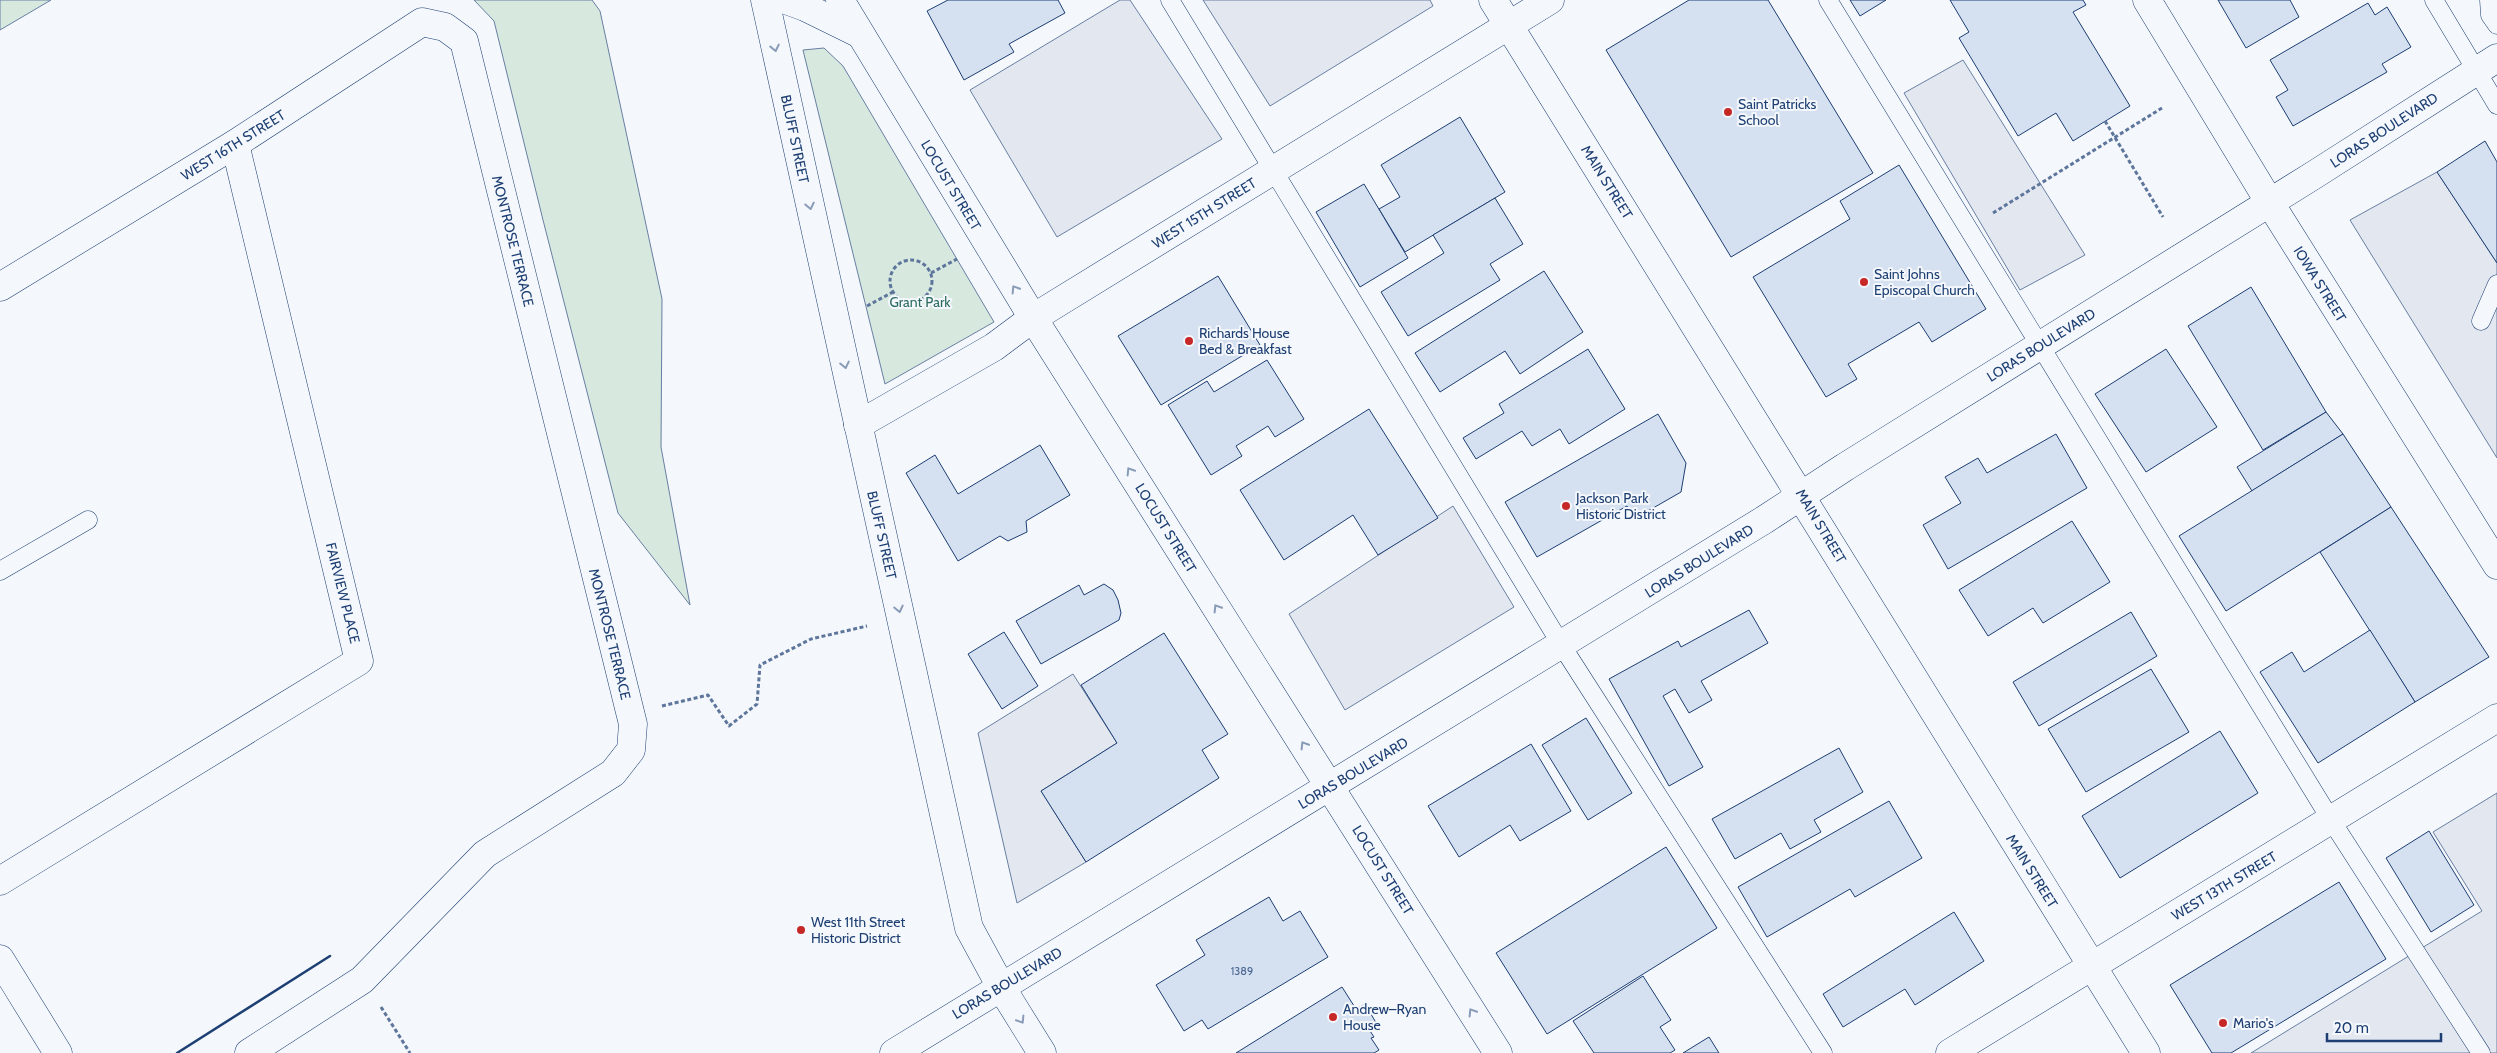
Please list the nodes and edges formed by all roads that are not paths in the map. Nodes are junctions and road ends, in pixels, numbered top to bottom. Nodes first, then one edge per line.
1 (765, 0) edge
2 (786, 0) edge
3 (840, 0) edge
4 (1170, 0) edge
5 (1493, 0) edge
6 (1550, 0) edge
7 (1828, 0) edge
8 (2147, 0) edge
9 (2434, 0) edge
10 (2490, 1) edge
11 (1508, 25) junction
12 (2497, 25) edge
13 (858, 33) junction
14 (464, 41) joint
15 (2487, 64) edge
16 (2497, 105) edge
17 (235, 144) junction
18 (1274, 170) junction
19 (2270, 203) junction
20 (2497, 284) edge
21 (0, 287) edge
22 (1032, 318) junction
23 (2481, 321) dead end
24 (2040, 346) junction
25 (858, 425) junction
26 (1803, 496) junction
27 (88, 520) dead end
28 (2497, 565) edge
29 (0, 571) edge
30 (1562, 646) junction
31 (2497, 718) edge
32 (1330, 786) junction
33 (2331, 820) junction
34 (0, 881) edge
35 (0, 959) edge
36 (2091, 967) junction
37 (1001, 987) junction
38 (58, 1053) edge
39 (249, 1053) edge
40 (894, 1053) edge
41 (1042, 1053) edge
42 (1498, 1053) edge
43 (1822, 1053) edge
44 (1950, 1053) edge
45 (2146, 1053) edge
46 (2481, 1053) edge

1 -> 25 street, BLUFF STREET
2 - 13 street
3 - 13 street, LOCUST STREET
4 - 18 lane
5 - 11 street, MAIN STREET
6 - 11 street, WEST 15TH STREET
7 - 24 lane
8 - 19 street, IOWA STREET
9 - 15 lane
10 - 12 lane
11 - 18 street, WEST 15TH STREET
11 - 26 street, MAIN STREET
22 -> 13 street, LOCUST STREET
14 - 17 street, WEST 16TH STREET
14 - 39 street, MONTROSE TERRACE
15 - 16 lane
15 - 19 street, LORAS BOULEVARD
17 - 21 street, WEST 16TH STREET
17 - 34 street, FAIRVIEW PLACE
18 - 22 street, WEST 15TH STREET
18 - 30 lane
19 - 24 street, LORAS BOULEVARD
19 - 28 street, IOWA STREET
20 - 23 lane
22 - 25 street, WEST 15TH STREET
32 -> 22 street, LOCUST STREET
24 - 26 street, LORAS BOULEVARD
24 - 33 lane
25 -> 37 street, BLUFF STREET
26 - 30 street, LORAS BOULEVARD
26 - 36 street, MAIN STREET
27 - 29 lane
30 - 32 street, LORAS BOULEVARD
30 - 43 lane
31 - 33 street, WEST 13TH STREET
32 - 37 street, LORAS BOULEVARD
42 -> 32 street, LOCUST STREET
33 - 36 street, WEST 13TH STREET
33 - 46 lane
35 - 38 street
36 - 44 street, WEST 13TH STREET
36 - 45 street, MAIN STREET
37 - 40 street, LORAS BOULEVARD
37 -> 41 street, BLUFF STREET

